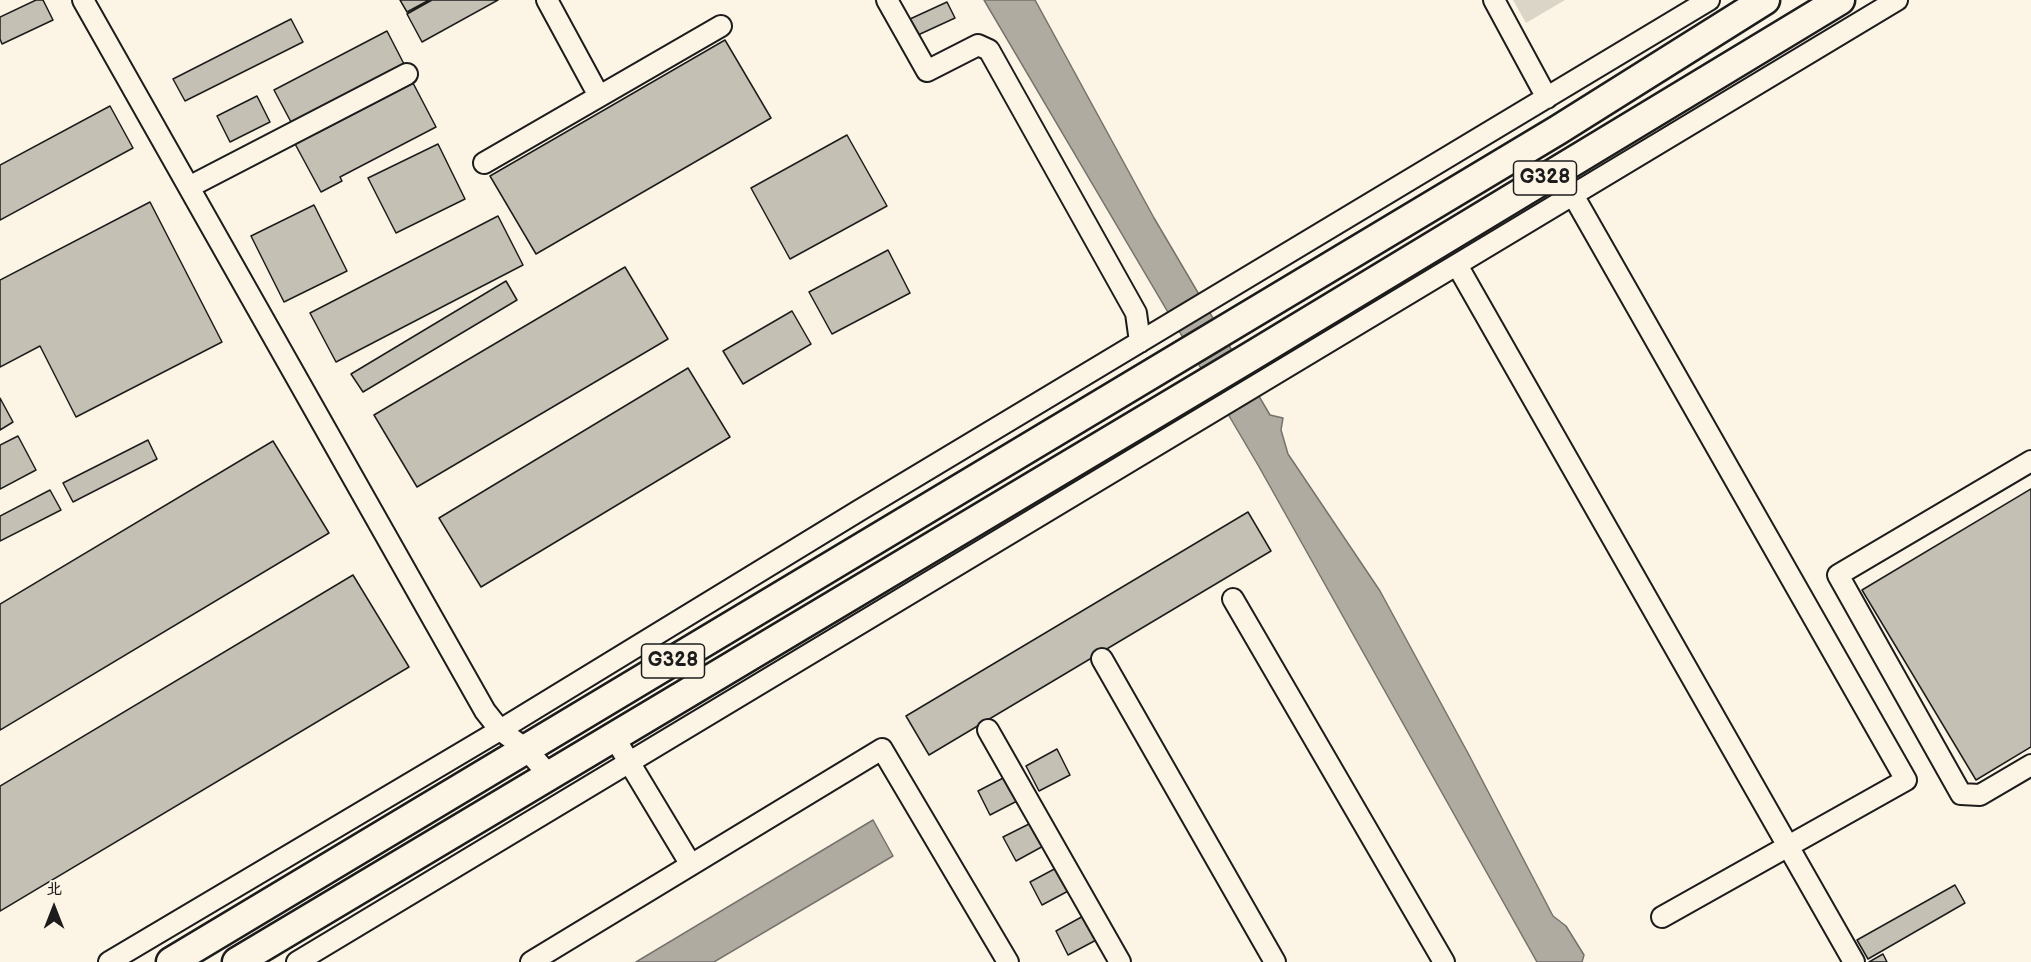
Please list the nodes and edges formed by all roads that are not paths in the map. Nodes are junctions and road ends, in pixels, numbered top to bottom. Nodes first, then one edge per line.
1 (83, 0) edge
2 (547, 0) edge
3 (887, 0) edge
4 (1494, 0) edge
5 (1709, 0) edge
6 (1765, 0) edge
7 (1840, 0) edge
8 (1897, 0) edge
9 (721, 26) dead end
10 (407, 74) dead end
11 (599, 96) junction
12 (1547, 98) junction
13 (484, 163) dead end
14 (189, 187) junction
15 (1573, 195) junction
16 (1457, 265) junction
17 (1140, 342) junction
18 (2031, 461) edge
19 (1233, 599) dead end
20 (1102, 659) dead end
21 (500, 730) junction
22 (988, 730) dead end
23 (614, 737) junction
24 (526, 749) junction
25 (629, 762) junction
26 (2031, 765) edge
27 (549, 775) junction
28 (1787, 847) junction
29 (691, 865) junction
30 (1662, 917) dead end
31 (109, 962) edge
32 (171, 962) edge
33 (237, 962) edge
34 (297, 962) edge
35 (531, 962) edge
36 (1008, 962) edge
37 (1120, 962) edge
38 (1275, 962) edge
39 (1444, 962) edge
40 (1854, 962) edge

1 - 14 street
2 - 11 street
3 - 17 street
4 - 12 street
5 - 12 street
6 - 24 highway, G328
7 - 23 highway, G328
8 - 15 street
9 - 11 street
10 - 14 street
11 - 13 street
12 - 17 street
14 - 21 street
15 - 16 street
15 - 28 street
16 - 25 street
16 - 28 street
17 - 21 street
18 - 26 street
19 - 39 street
20 - 38 street
21 - 24 street
21 - 31 street
22 - 37 street
23 - 25 street
23 - 27 highway, G328
24 - 27 street
24 - 32 highway, G328
25 - 29 street
25 - 34 street
27 - 33 highway, G328
28 - 30 street
28 - 40 street
29 - 35 street
29 - 36 street

